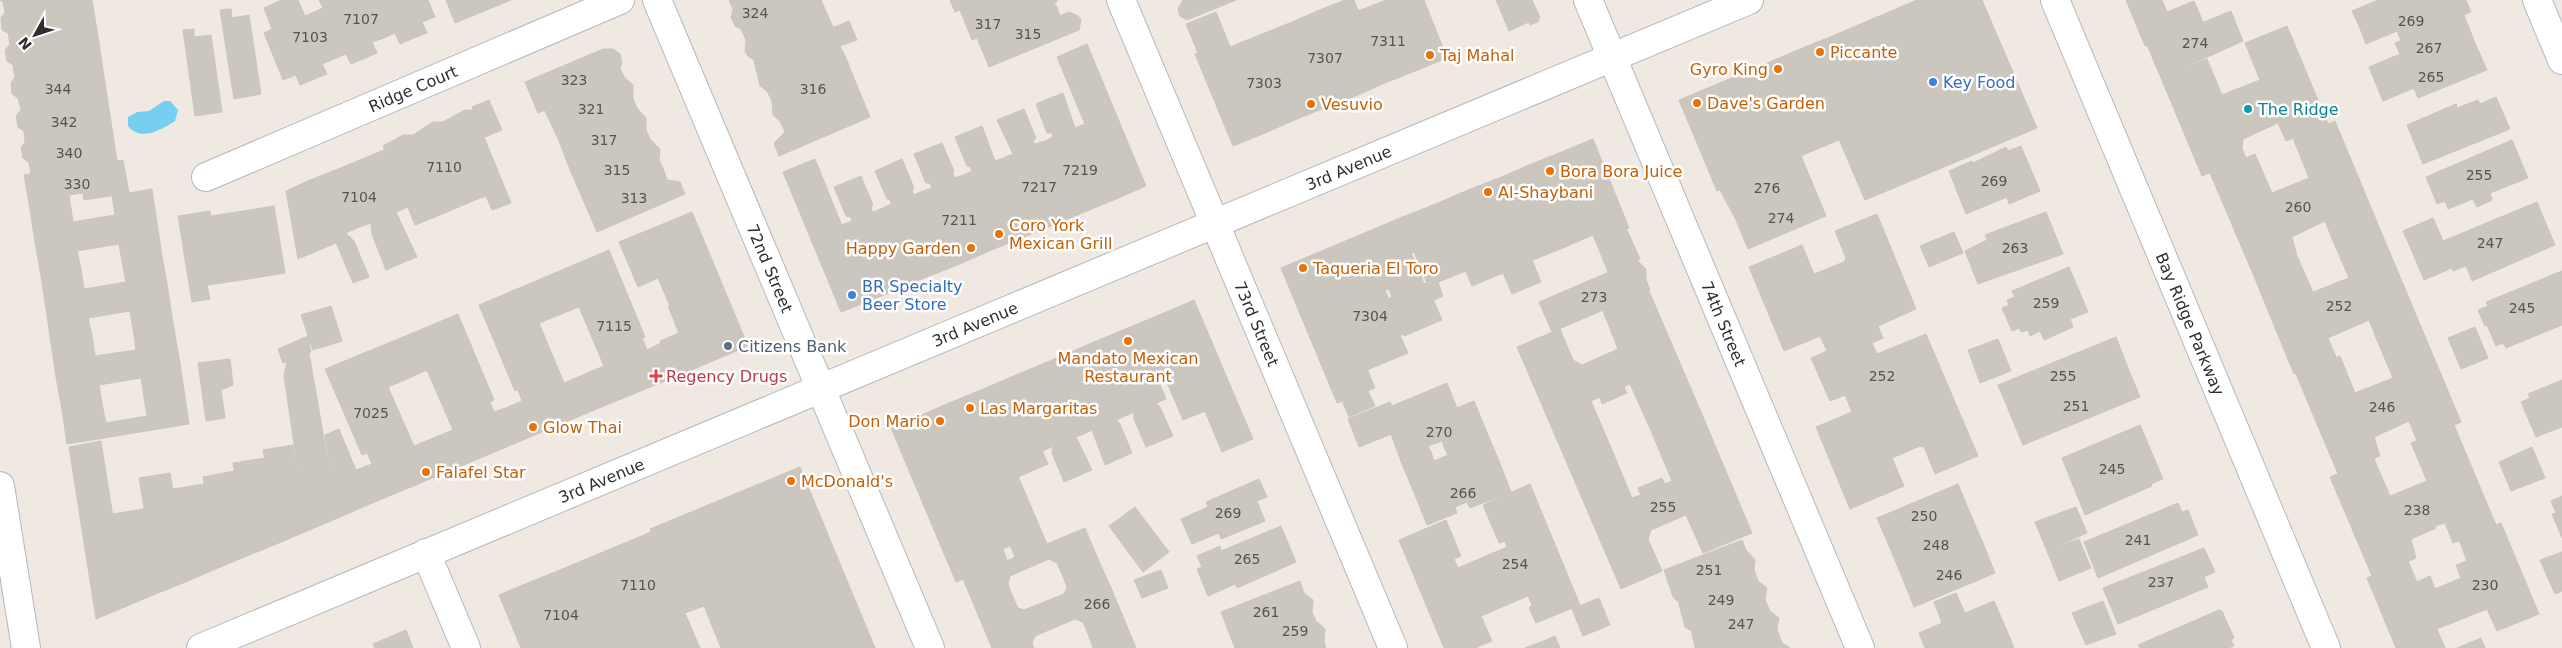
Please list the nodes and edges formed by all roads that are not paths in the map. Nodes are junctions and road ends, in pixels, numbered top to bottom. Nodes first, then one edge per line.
1 (620, 0) edge
2 (657, 0) edge
3 (1121, 0) edge
4 (1588, 0) edge
5 (1749, 0) edge
6 (2055, 0) edge
7 (2537, 0) edge
8 (1612, 58) junction
9 (2562, 60) edge
10 (206, 177) dead end
11 (1215, 223) junction
12 (821, 387) junction
13 (0, 486) edge
14 (426, 553) junction
15 (26, 648) edge
16 (201, 648) edge
17 (466, 648) edge
18 (930, 648) edge
19 (1393, 648) edge
20 (1860, 648) edge
21 (2326, 648) edge

1 - 10 street, Ridge Court
2 - 12 street, 72nd Street
3 - 11 street, 73rd Street
4 - 8 street, 74th Street
5 - 8 street, 3rd Avenue
6 - 21 street, Bay Ridge Parkway
7 - 9 street
8 - 11 street, 3rd Avenue
8 - 20 street, 74th Street
11 - 12 street, 3rd Avenue
11 - 19 street, 73rd Street
12 - 14 street, 3rd Avenue
12 - 18 street, 72nd Street
13 - 15 street
14 - 16 street, 3rd Avenue
14 - 17 street

